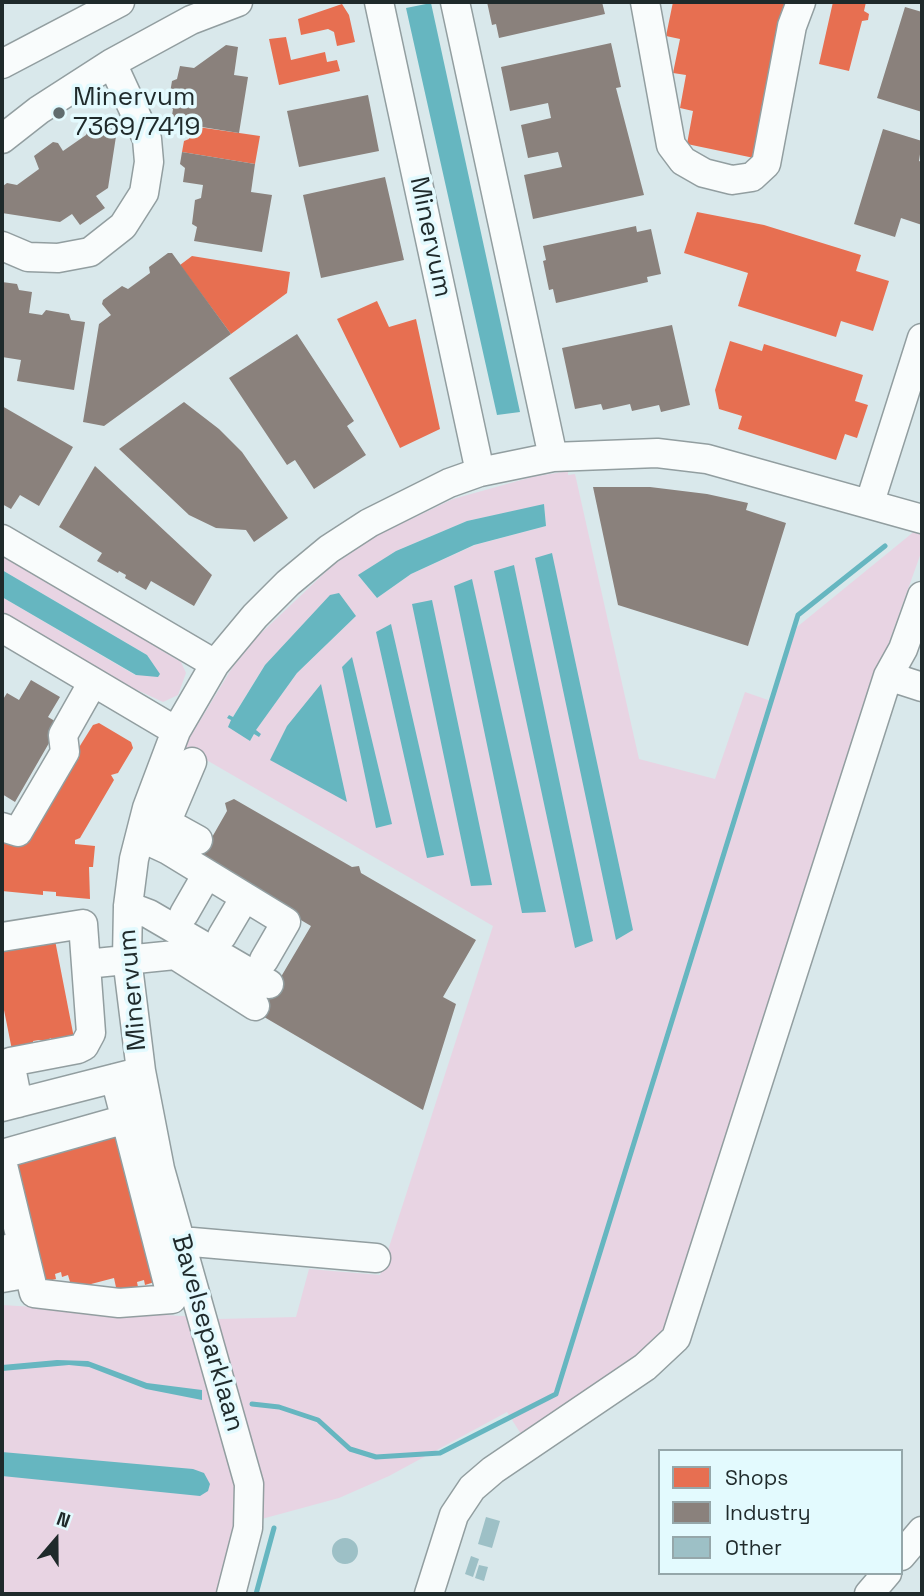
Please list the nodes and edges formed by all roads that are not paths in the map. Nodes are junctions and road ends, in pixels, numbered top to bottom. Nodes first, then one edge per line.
1 (120, 2) edge
2 (238, 2) edge
3 (379, 2) edge
4 (455, 2) edge
5 (645, 2) edge
6 (801, 2) edge
7 (112, 63) junction
8 (2, 64) edge
9 (2, 139) edge
10 (2, 246) edge
11 (922, 338) edge
12 (553, 457) junction
13 (480, 472) junction
14 (870, 502) junction
15 (922, 519) edge
16 (2, 539) edge
17 (922, 596) edge
18 (2, 628) edge
19 (215, 664) junction
20 (888, 676) junction
21 (93, 682) junction
22 (922, 687) edge
23 (176, 731) junction
24 (192, 762) dead end
25 (151, 823) junction
26 (2, 827) edge
27 (198, 840) dead end
28 (207, 874) junction
29 (245, 897) junction
30 (128, 906) junction
31 (184, 914) dead end
32 (222, 936) dead end
33 (2, 937) edge
34 (127, 958) junction
35 (86, 964) junction
36 (263, 983) junction
37 (128, 1075) junction
38 (6, 1105) edge
39 (126, 1119) junction
40 (2, 1154) edge
41 (2, 1161) edge
42 (2, 1211) edge
43 (181, 1241) junction
44 (376, 1258) dead end
45 (2, 1278) edge
46 (922, 1531) edge
47 (903, 1554) edge
48 (885, 1575) edge
49 (231, 1594) edge
50 (429, 1594) edge
51 (869, 1594) edge

1 - 8 street
2 - 7 street
3 - 13 street, Minervum
4 - 12 street
5 - 6 street
7 - 9 street
7 - 10 street
11 - 14 street
12 - 13 street, Minervum
12 - 14 street, Minervum
13 - 19 street, Minervum
14 - 15 street, Minervum
16 - 19 street
17 - 20 street
18 - 21 street
19 - 23 street, Minervum
20 - 22 street
20 - 50 street
21 - 23 street
21 - 26 street
23 - 25 street, Minervum
24 - 25 street
25 - 27 street
25 - 28 street
25 - 30 street, Minervum
28 - 29 street
28 - 31 street
29 - 32 street
29 - 36 street
30 - 34 street, Minervum
30 - 36 street
33 - 35 street
34 - 35 street
34 - 36 street
34 - 37 street, Minervum
35 - 38 street
37 - 38 street, Minervum
37 - 39 street
37 - 43 street, Bavelseparklaan
39 - 40 street
39 - 41 street
42 - 45 street
43 - 44 street
43 - 49 street, Bavelseparklaan
46 - 47 street
48 - 51 street

